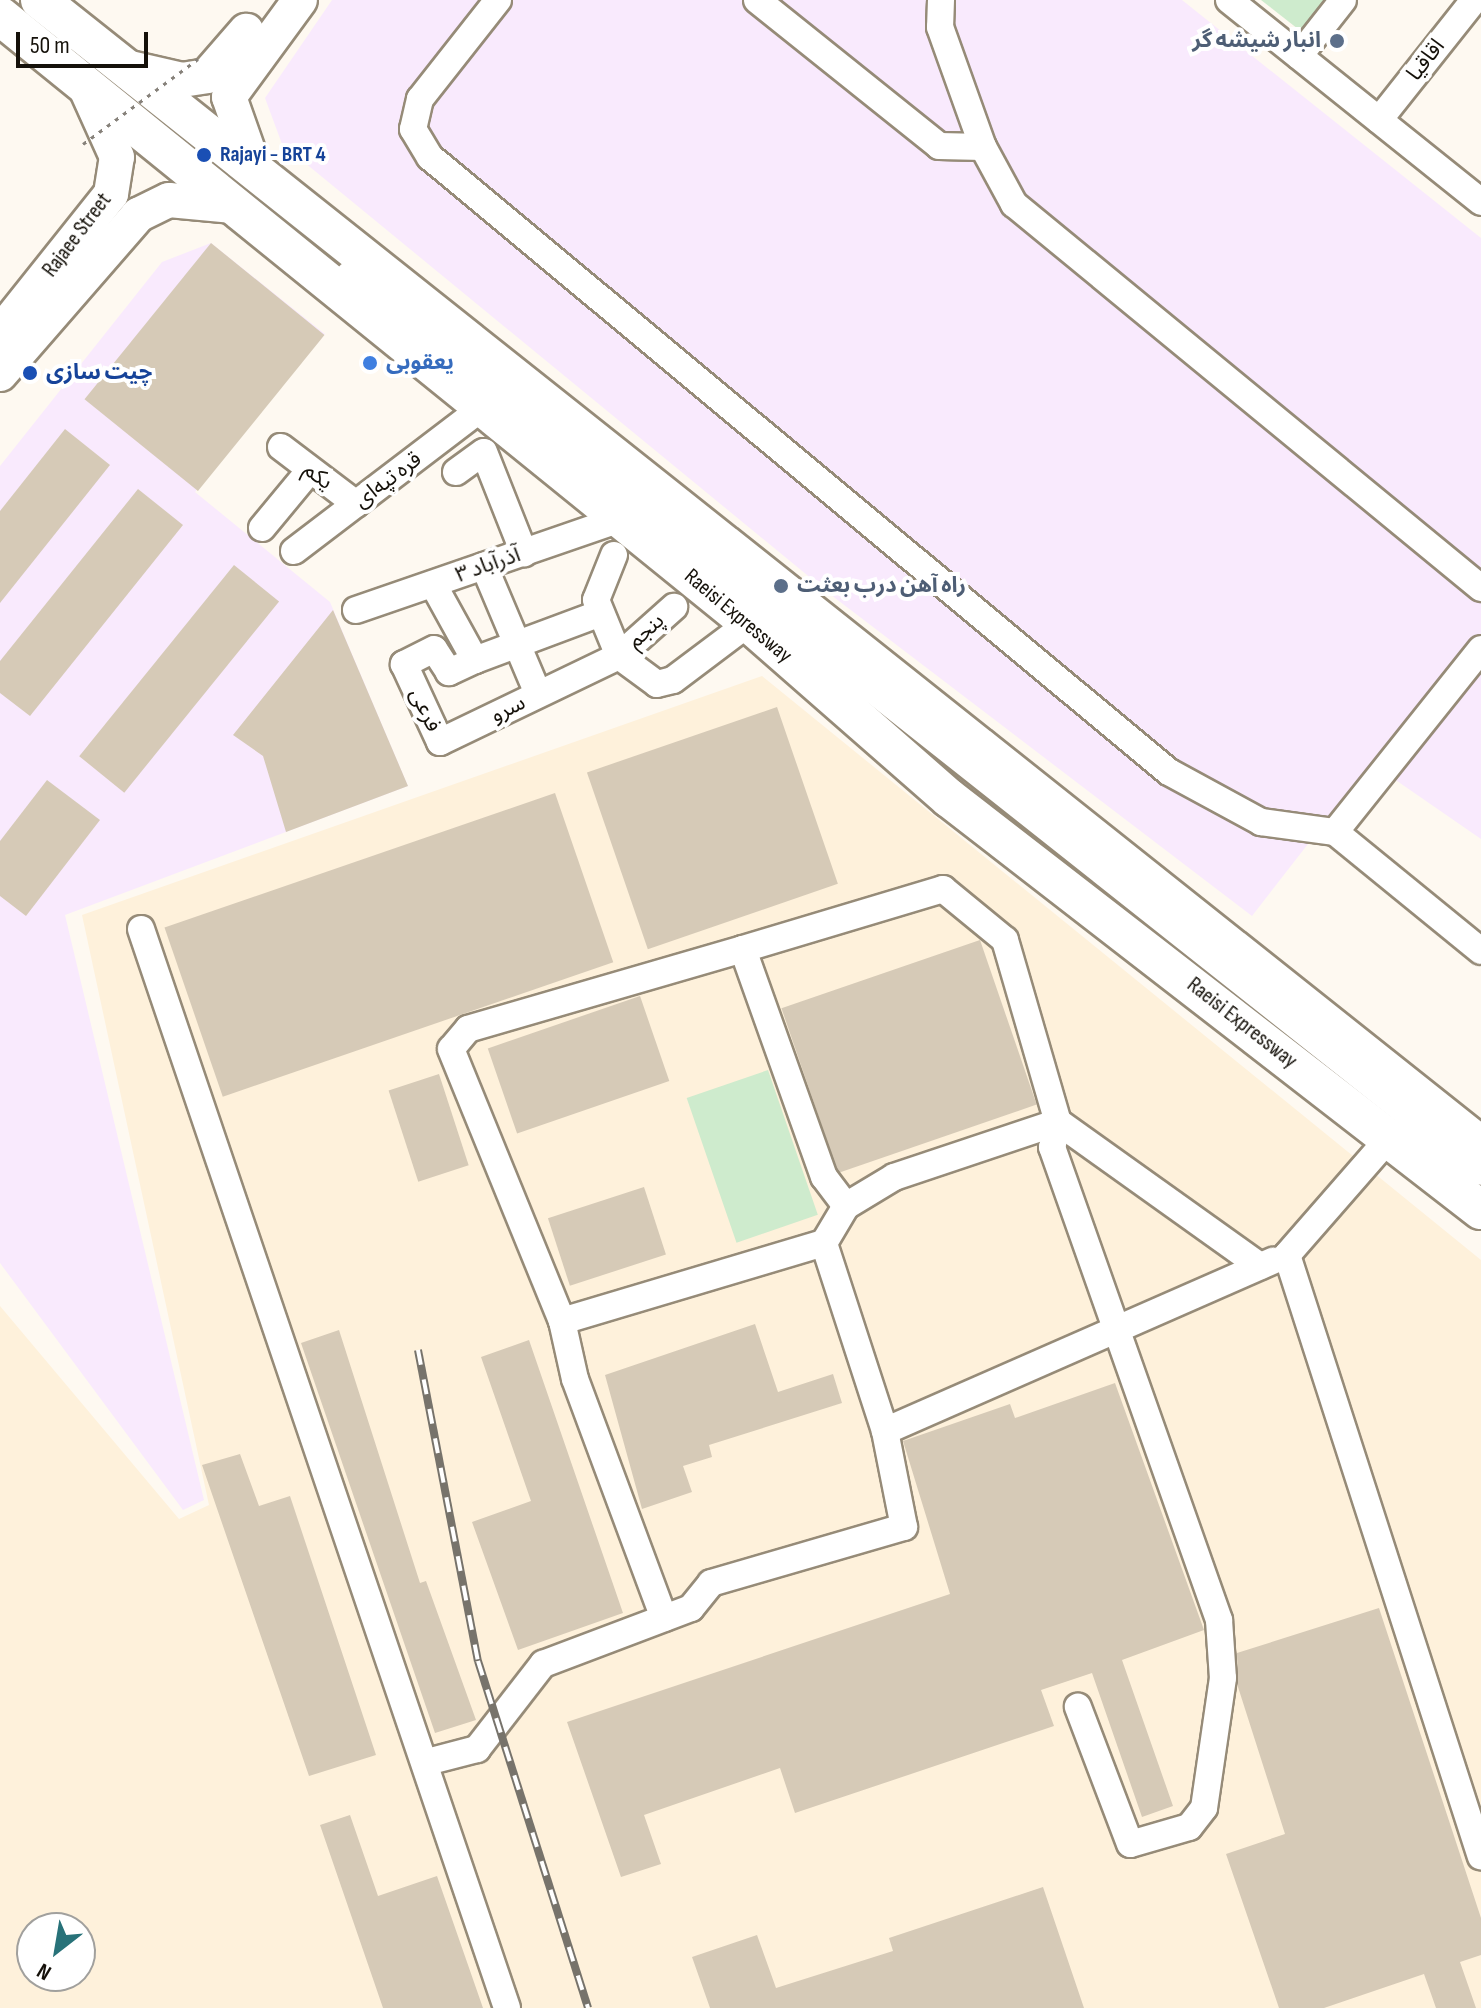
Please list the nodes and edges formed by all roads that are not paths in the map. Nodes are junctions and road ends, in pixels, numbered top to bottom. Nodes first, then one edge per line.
1 (6, 0) edge
2 (40, 0) edge
3 (60, 0) edge
4 (271, 0) edge
5 (300, 0) edge
6 (498, 0) edge
7 (757, 0) edge
8 (941, 0) edge
9 (1229, 0) edge
10 (1343, 0) edge
11 (1474, 0) edge
12 (0, 16) edge
13 (0, 32) edge
14 (1299, 56) junction
15 (220, 64) junction
16 (126, 67) junction
17 (91, 98) junction
18 (1379, 120) junction
19 (983, 147) junction
20 (253, 165) junction
21 (1481, 202) edge
22 (233, 206) junction
23 (91, 242) junction
24 (0, 333) edge
25 (0, 374) edge
26 (482, 408) junction
27 (281, 447) dead end
28 (310, 470) junction
29 (456, 472) dead end
30 (356, 504) junction
31 (262, 528) dead end
32 (617, 537) junction
33 (294, 551) dead end
34 (524, 553) junction
35 (484, 566) junction
36 (447, 573) junction
37 (1481, 588) edge
38 (674, 607) dead end
39 (356, 610) dead end
40 (601, 613) junction
41 (749, 623) junction
42 (521, 640) junction
43 (1481, 649) edge
44 (619, 656) junction
45 (475, 660) junction
46 (576, 676) joint
47 (538, 694) junction
48 (440, 742) joint
49 (983, 749) junction
50 (949, 798) junction
51 (1062, 812) junction
52 (1335, 832) junction
53 (1033, 863) junction
54 (141, 929) dead end
55 (743, 949) junction
56 (1481, 951) edge
57 (1058, 1122) junction
58 (1390, 1137) junction
59 (1481, 1146) edge
60 (1481, 1172) edge
61 (846, 1206) junction
62 (1481, 1210) edge
63 (824, 1243) junction
64 (1287, 1255) junction
65 (1260, 1266) junction
66 (562, 1321) junction
67 (1112, 1332) junction
68 (885, 1431) junction
69 (664, 1618) junction
70 (1078, 1707) dead end
71 (427, 1762) junction
72 (1481, 1857) edge
73 (507, 2008) edge

1 - 60 street
2 - 16 highway
3 - 16 highway
4 - 15 main road
5 - 15 main road
6 - 52 street
7 - 19 street
8 - 19 street
9 - 14 street
10 - 14 street
11 - 18 street, اقاقیا
12 - 17 highway, Raeisi Expressway
13 - 17 highway
14 - 18 street
15 - 16 main road
15 - 20 main road
16 - 20 highway
17 - 22 highway, Raeisi Expressway
17 - 23 main road, Rajaee Street
18 - 21 street
19 - 37 street
20 - 49 highway
22 - 23 main road, Rajaee Street
22 - 26 highway, Raeisi Expressway
23 - 24 main road, Rajaee Street
23 - 25 main road
26 - 30 street, قره تپه‌ای
26 - 32 highway, Raeisi Expressway
27 - 28 street, یکم
28 - 30 street, یکم
28 - 31 street
29 - 34 street
30 - 33 street, قره تپه‌ای
32 - 34 street, ۳ آذرآباد
32 - 40 street
32 - 41 highway, Raeisi Expressway
34 - 35 street, ۳ آذرآباد
35 - 36 street, ۳ آذرآباد
35 - 42 street
36 - 39 street, ۳ آذرآباد
36 - 45 street
38 - 44 street, پنجم
40 - 42 street
40 - 44 street
41 - 44 street
41 - 50 highway, Raeisi Expressway
42 - 45 street
42 - 47 street
43 - 52 street
44 - 46 street, پنجم
45 - 48 street, فرعی
46 - 47 street, سرو
47 - 48 street, سرو
49 - 50 highway
49 - 51 highway
50 - 53 highway, Raeisi Expressway
51 - 53 highway
51 - 59 highway
52 - 56 street
53 - 58 highway, Raeisi Expressway
54 - 71 street
55 - 57 street
55 - 61 street
55 - 66 street
57 - 61 street
57 - 65 street
57 - 67 street
58 - 62 highway, Raeisi Expressway
58 - 64 street
61 - 63 street
63 - 66 street
63 - 68 street
64 - 65 street
64 - 72 street
65 - 67 street
66 - 69 street
67 - 68 street
67 - 70 street
68 - 69 street
69 - 71 street
71 - 73 street

